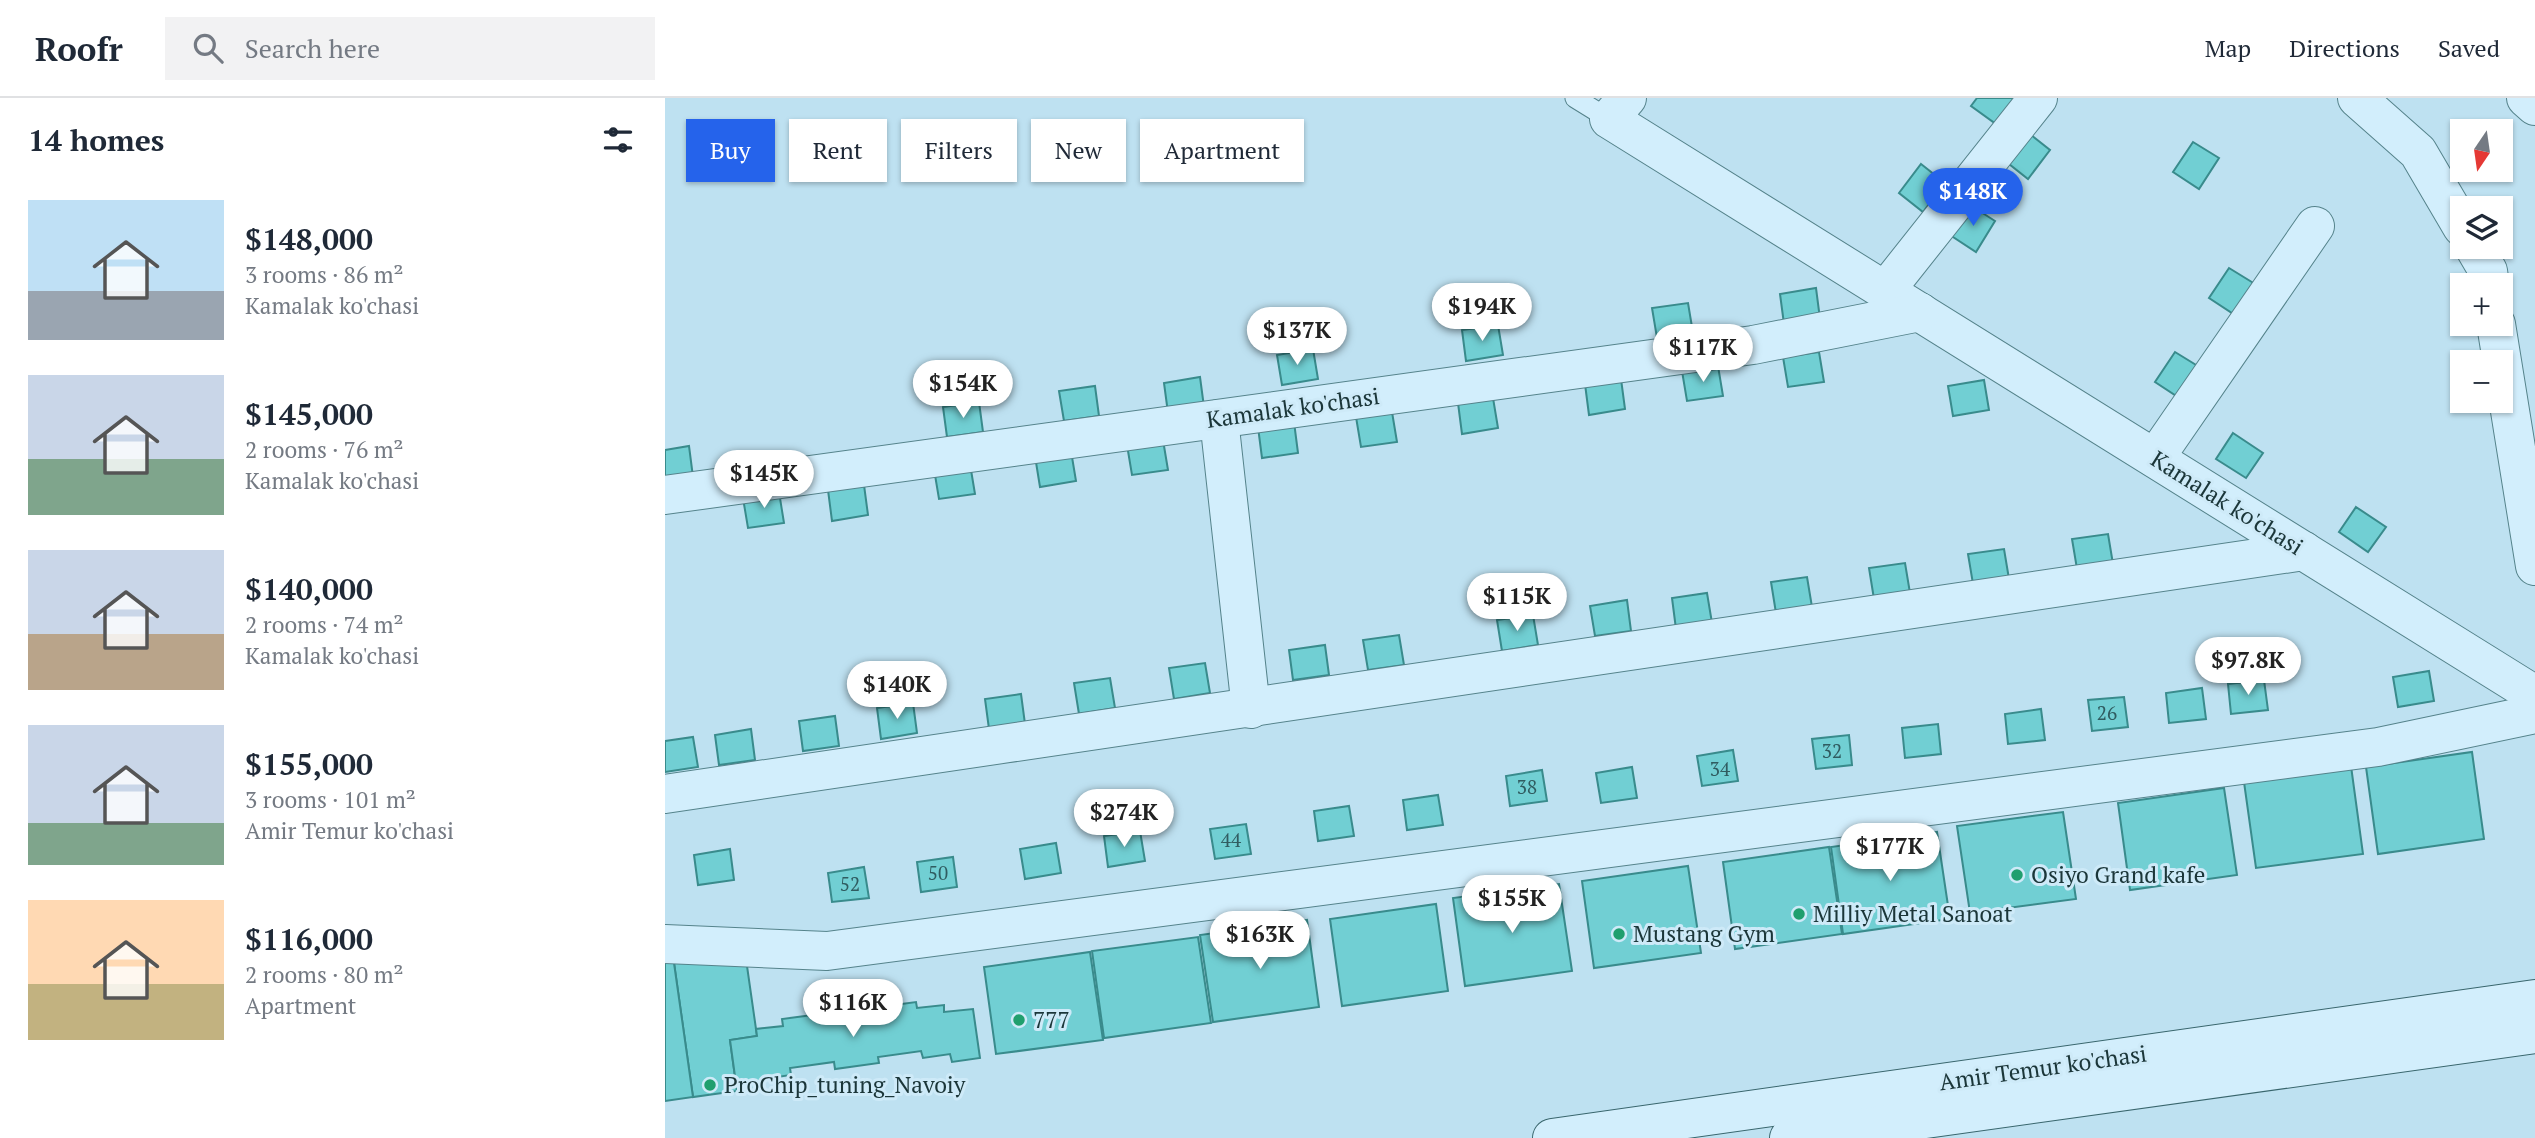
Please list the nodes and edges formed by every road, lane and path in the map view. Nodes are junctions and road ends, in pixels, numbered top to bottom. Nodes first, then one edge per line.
1 (1575, 98) edge
2 (2038, 98) edge
3 (2357, 98) edge
4 (2526, 98) edge
5 (2535, 106) edge
6 (1618, 108) edge
7 (2450, 207) edge
8 (2315, 226) dead end
9 (1885, 290) junction
10 (1920, 312) junction
11 (2498, 336) edge
12 (1219, 419) junction
13 (2155, 458) junction
14 (665, 495) edge
15 (2531, 517) edge
16 (2304, 551) junction
17 (2535, 566) edge
18 (2535, 695) edge
19 (1251, 709) junction
20 (2535, 714) edge
21 (665, 794) edge
22 (665, 944) edge
23 (2535, 999) edge
24 (2535, 1034) edge
25 (1552, 1138) edge
26 (1789, 1138) edge

1 - 6 lane
2 - 9 street
3 - 7 street
4 - 5 street
6 - 9 street, Kamalak ko'chasi
8 - 13 street
9 - 10 street, Kamalak ko'chasi
10 - 12 street, Kamalak ko'chasi
10 - 13 street, Kamalak ko'chasi
11 - 15 street
12 - 14 street, Kamalak ko'chasi
12 - 19 street
13 - 16 street, Kamalak ko'chasi
15 - 17 street
16 - 18 street, Kamalak ko'chasi
16 - 19 street
19 - 21 street
20 - 22 street
23 - 25 street, Amir Temur ko'chasi
24 - 26 street, Amir Temur ko'chasi

